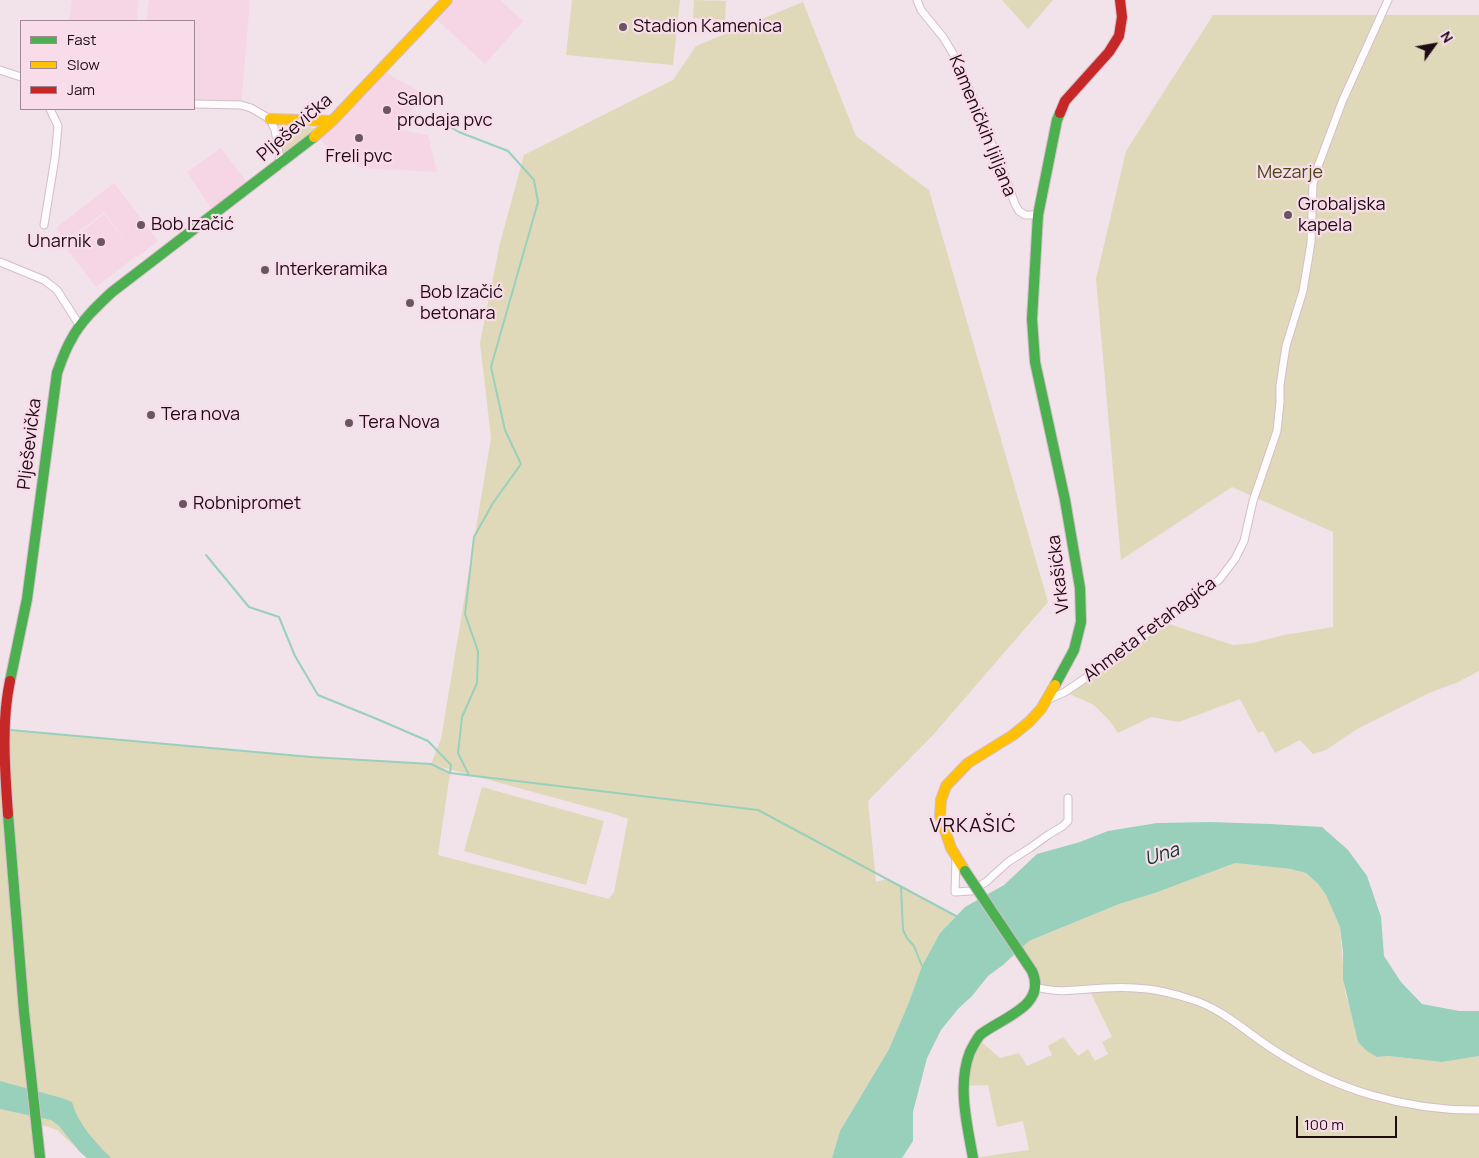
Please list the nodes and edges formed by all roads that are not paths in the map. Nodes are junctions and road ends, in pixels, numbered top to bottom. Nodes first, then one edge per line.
1 (447, 0) edge
2 (917, 0) edge
3 (1120, 0) edge
4 (1388, 0) edge
5 (0, 70) edge
6 (20, 77) edge
7 (195, 104) edge
8 (50, 110) edge
9 (270, 120) junction
10 (332, 121) junction
11 (281, 165) junction
12 (1038, 216) junction
13 (44, 225) dead end
14 (0, 262) edge
15 (80, 326) junction
16 (1046, 700) junction
17 (1068, 798) dead end
18 (956, 857) junction
19 (1036, 988) junction
20 (1479, 1110) edge
21 (40, 1158) edge
22 (973, 1158) edge

1 - 10 main road, Plješevička
2 - 12 street, Kameničkih ljiljana
3 - 12 main road, Vrkašićka
4 - 16 street, Ahmeta Fetahagića
5 - 6 street
7 - 9 street
8 - 13 street
9 - 10 main road
9 - 11 street
10 - 11 main road, Plješevička
11 - 15 main road, Plješevička
12 - 16 main road, Vrkašićka
14 - 15 street
15 - 21 main road, Plješevička
16 - 18 main road, Vrkašićka
17 - 18 street
18 - 19 main road, Vrkašićka, bridge
19 - 20 street
19 - 22 main road

